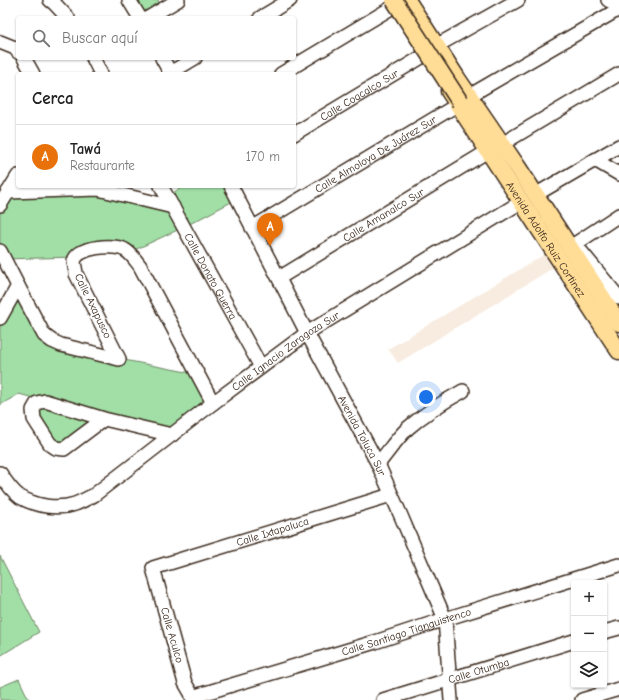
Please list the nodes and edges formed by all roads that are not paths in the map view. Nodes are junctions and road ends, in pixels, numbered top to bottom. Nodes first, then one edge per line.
1 (50, 0) edge
2 (129, 0) edge
3 (178, 0) edge
4 (290, 0) edge
5 (518, 0) edge
6 (608, 0) edge
7 (397, 1) edge
8 (619, 5) edge
9 (619, 9) edge
10 (66, 16) edge
11 (139, 16) edge
12 (151, 16) edge
13 (263, 16) edge
14 (0, 42) edge
15 (16, 50) edge
16 (430, 51) junction
17 (25, 60) edge
18 (93, 60) edge
19 (163, 60) edge
20 (192, 60) edge
21 (32, 72) edge
22 (100, 72) edge
23 (170, 72) edge
24 (173, 72) edge
25 (284, 72) edge
26 (619, 74) edge
27 (463, 100) junction
28 (296, 133) edge
29 (619, 146) edge
30 (495, 147) junction
31 (595, 160) junction
32 (619, 174) edge
33 (16, 179) edge
34 (79, 188) edge
35 (101, 188) edge
36 (162, 188) edge
37 (232, 188) edge
38 (8, 192) junction
39 (528, 198) junction
40 (0, 205) edge
41 (173, 207) junction
42 (619, 215) edge
43 (252, 228) junction
44 (572, 246) junction
45 (0, 251) edge
46 (279, 278) junction
47 (18, 286) junction
48 (617, 291) edge
49 (0, 318) edge
50 (619, 323) edge
51 (307, 333) junction
52 (619, 351) edge
53 (261, 367) junction
54 (463, 391) dead end
55 (213, 403) junction
56 (104, 419) junction
57 (172, 435) junction
58 (378, 464) junction
59 (0, 473) edge
60 (391, 495) junction
61 (619, 565) edge
62 (153, 568) joint
63 (445, 619) junction
64 (619, 628) edge
65 (607, 631) edge
66 (571, 643) edge
67 (449, 680) junction
68 (619, 689) edge
69 (194, 698) edge
70 (383, 700) edge
71 (451, 700) edge
72 (582, 700) edge

1 - 10 street
2 - 11 street
3 - 12 street
4 - 13 street
5 - 16 street, Calle Coacalco Sur
6 - 8 street
7 - 16 main road, Avenida Adolfo Ruiz Cortinez
7 - 25 street
7 - 27 main road, Avenida Adolfo Ruiz Cortinez, bridge
9 - 27 street, Calle Almoloya De Juárez Sur
14 - 15 street
16 - 27 main road, Avenida Adolfo Ruiz Cortinez
16 - 28 street, Calle Coacalco Sur
17 - 21 street
18 - 22 street
19 - 23 street
20 - 24 street
26 - 30 street, Calle Amanalco Sur
27 - 30 main road, Avenida Adolfo Ruiz Cortinez
27 - 43 street, Calle Almoloya De Juárez Sur
29 - 31 street, Calle Ignacio Zaragoza Sur
30 - 39 main road, Avenida Adolfo Ruiz Cortinez
30 - 46 street, Calle Amanalco Sur
31 - 32 street
31 - 39 street, Calle Ignacio Zaragoza Sur
33 - 38 street
34 - 38 street
35 - 41 street
36 - 41 street, Calle Donato Guerra
37 - 43 street, Avenida Toluca Sur
38 - 40 street
39 - 44 main road, Avenida Adolfo Ruiz Cortinez
39 - 51 street, Calle Ignacio Zaragoza Sur
39 - 52 main road, Avenida Adolfo Ruiz Cortinez
41 - 53 street, Calle Donato Guerra
42 - 44 street
43 - 46 street, Avenida Toluca Sur
44 - 48 street
44 - 50 main road, Avenida Adolfo Ruiz Cortinez
45 - 47 street, Calle Axapusco
46 - 51 street, Avenida Toluca Sur
47 - 49 street
47 - 55 street, Calle Axapusco
51 - 53 street, Calle Ignacio Zaragoza Sur
51 - 58 street, Avenida Toluca Sur
53 - 55 street, Calle Ignacio Zaragoza Sur
54 - 58 street
55 - 57 street, Calle Ignacio Zaragoza Sur
56 - 56 street
56 - 57 street
57 - 59 street, Calle Ignacio Zaragoza Sur
58 - 60 street, Avenida Toluca Sur
60 - 62 street, Calle Ixtapaluca
60 - 63 street, Avenida Toluca Sur
61 - 63 street, Calle Santiago Tianguistenco
62 - 69 street, Calle Aculco
63 - 67 street, Avenida Toluca Sur
63 - 69 street, Calle Santiago Tianguistenco
64 - 65 street
66 - 67 street, Calle Otumba
67 - 70 street, Calle Otumba
67 - 71 street, Avenida Toluca Sur
68 - 72 street

